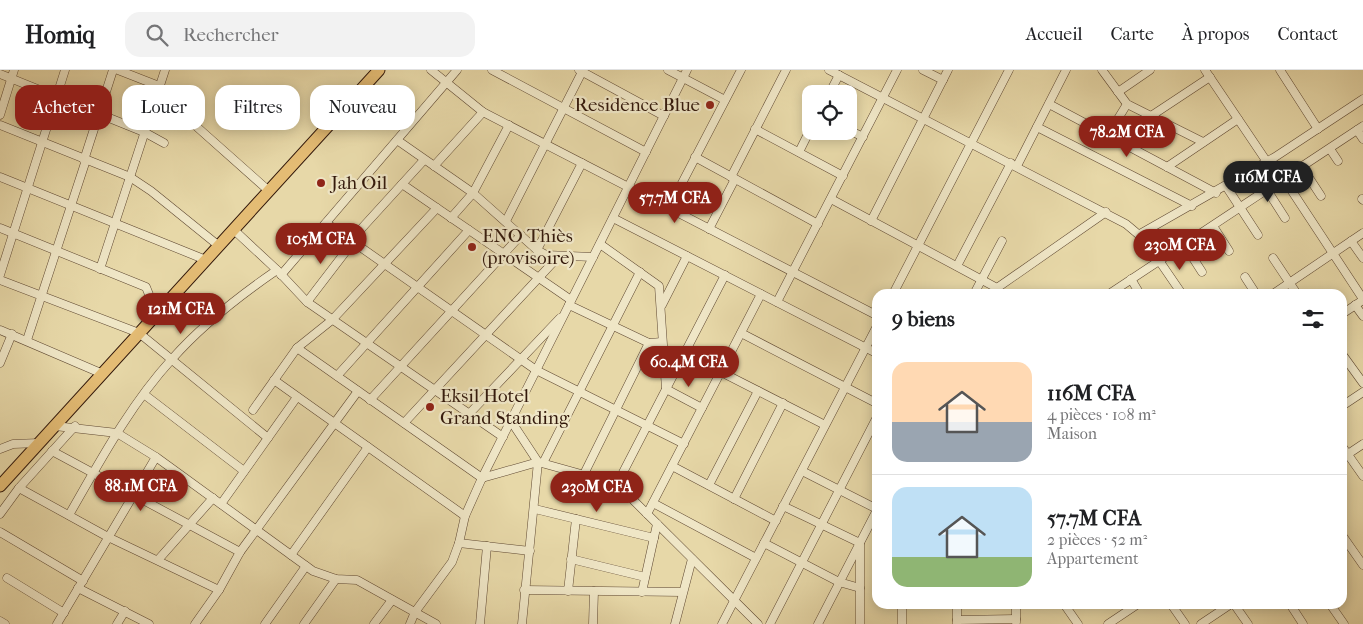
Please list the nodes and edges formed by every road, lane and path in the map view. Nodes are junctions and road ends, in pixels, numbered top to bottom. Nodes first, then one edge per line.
1 (14, 70) edge
2 (65, 70) edge
3 (114, 70) edge
4 (118, 70) edge
5 (165, 70) edge
6 (380, 70) edge
7 (431, 70) edge
8 (457, 70) edge
9 (492, 70) edge
10 (599, 70) edge
11 (668, 70) edge
12 (687, 70) edge
13 (741, 70) edge
14 (786, 70) edge
15 (897, 70) edge
16 (923, 70) edge
17 (948, 70) edge
18 (1009, 70) edge
19 (1066, 70) edge
20 (1102, 70) edge
21 (1150, 70) edge
22 (1280, 70) edge
23 (580, 71) edge
24 (833, 72) edge
25 (1208, 73) edge
26 (0, 74) edge
27 (12, 78) junction
28 (594, 78) junction
29 (683, 78) junction
30 (943, 80) junction
31 (446, 83) junction
32 (29, 85) edge
33 (60, 85) edge
34 (109, 85) edge
35 (156, 85) edge
36 (158, 85) edge
37 (831, 85) edge
38 (1118, 92) junction
39 (883, 98) junction
40 (1363, 99) edge
41 (725, 100) junction
42 (1049, 104) junction
43 (1127, 104) junction
44 (564, 108) junction
45 (483, 112) junction
46 (0, 115) edge
47 (664, 116) junction
48 (1151, 116) junction
49 (924, 118) junction
50 (112, 119) edge
51 (1238, 119) junction
52 (0, 125) edge
53 (509, 125) junction
54 (1037, 127) junction
55 (1360, 128) edge
56 (755, 129) junction
57 (1318, 129) junction
58 (45, 130) edge
59 (94, 130) edge
60 (200, 130) edge
61 (144, 132) junction
62 (857, 134) edge
63 (1108, 135) junction
64 (863, 137) junction
65 (1363, 139) edge
66 (398, 140) junction
67 (805, 140) edge
68 (41, 142) junction
69 (1203, 142) junction
70 (164, 143) dead end
71 (972, 143) junction
72 (545, 144) junction
73 (1330, 149) junction
74 (646, 152) junction
75 (799, 152) junction
76 (695, 157) junction
77 (85, 160) junction
78 (424, 160) junction
79 (1338, 161) dead end
80 (1267, 162) junction
81 (582, 163) junction
82 (1014, 164) junction
83 (434, 166) junction
84 (1167, 167) junction
85 (1302, 167) junction
86 (843, 176) junction
87 (0, 177) edge
88 (130, 177) junction
89 (733, 178) junction
90 (1284, 180) junction
91 (402, 184) junction
92 (1226, 186) junction
93 (628, 187) junction
94 (27, 188) junction
95 (1267, 190) junction
96 (269, 191) junction
97 (473, 193) junction
98 (1216, 193) junction
99 (1321, 196) dead end
100 (831, 199) junction
101 (71, 205) junction
102 (1192, 206) junction
103 (437, 208) junction
104 (669, 208) junction
105 (1240, 208) junction
106 (1106, 212) junction
107 (451, 218) junction
108 (613, 218) junction
109 (1286, 218) dead end
110 (871, 220) junction
111 (506, 221) junction
112 (115, 222) junction
113 (326, 223) junction
114 (818, 224) junction
115 (1213, 226) junction
116 (0, 228) edge
117 (709, 229) junction
118 (234, 230) junction
119 (469, 230) junction
120 (13, 233) junction
121 (1363, 233) edge
122 (1140, 234) junction
123 (520, 235) junction
124 (1258, 235) dead end
125 (352, 241) junction
126 (1002, 241) dead end
127 (1351, 241) junction
128 (600, 244) junction
129 (1184, 244) junction
130 (219, 246) junction
131 (918, 246) junction
132 (537, 250) junction
133 (1229, 250) dead end
134 (56, 251) junction
135 (503, 253) junction
136 (1332, 254) junction
137 (687, 256) junction
138 (558, 257) junction
139 (593, 257) junction
140 (1273, 258) dead end
141 (1363, 258) edge
142 (206, 260) junction
143 (1160, 260) junction
144 (385, 264) junction
145 (957, 266) junction
146 (100, 268) junction
147 (279, 272) junction
148 (640, 272) junction
149 (793, 272) junction
150 (1202, 272) dead end
151 (0, 275) edge
152 (724, 275) junction
153 (1245, 277) dead end
154 (538, 278) junction
155 (982, 279) junction
156 (1130, 279) junction
157 (0, 280) edge
158 (1289, 283) junction
159 (418, 287) junction
160 (896, 289) edge
161 (977, 289) edge
162 (1116, 289) edge
163 (1137, 289) edge
164 (1179, 289) edge
165 (1253, 289) edge
166 (1280, 289) edge
167 (1293, 289) edge
168 (761, 294) junction
169 (42, 296) junction
170 (1363, 299) edge
171 (306, 302) junction
172 (777, 302) junction
173 (570, 303) junction
174 (1356, 305) junction
175 (660, 309) junction
176 (451, 310) junction
177 (1347, 311) edge
178 (565, 313) junction
179 (872, 313) edge
180 (1363, 316) edge
181 (151, 320) junction
182 (332, 320) junction
183 (613, 326) junction
184 (0, 330) edge
185 (139, 333) junction
186 (741, 333) junction
187 (12, 334) junction
188 (486, 335) junction
189 (872, 335) edge
190 (27, 340) junction
191 (662, 342) junction
192 (649, 343) junction
193 (367, 344) junction
194 (297, 348) junction
195 (865, 348) junction
196 (872, 351) edge
197 (520, 358) junction
198 (172, 359) junction
199 (1347, 361) edge
200 (0, 363) edge
201 (400, 367) junction
202 (536, 370) junction
203 (721, 372) junction
204 (102, 374) junction
205 (338, 376) junction
206 (274, 380) junction
207 (1363, 383) edge
208 (845, 387) junction
209 (666, 389) junction
210 (358, 391) junction
211 (435, 391) junction
212 (580, 391) junction
213 (758, 391) junction
214 (1363, 392) edge
215 (145, 395) junction
216 (297, 397) junction
217 (370, 400) junction
218 (872, 401) edge
219 (783, 403) junction
220 (1347, 403) edge
221 (702, 408) junction
222 (253, 410) dead end
223 (616, 410) junction
224 (469, 414) junction
225 (511, 420) junction
226 (334, 423) junction
227 (404, 424) junction
228 (647, 425) junction
229 (825, 425) junction
230 (55, 426) junction
231 (75, 426) junction
232 (872, 427) edge
233 (117, 433) junction
234 (503, 437) junction
235 (268, 438) junction
236 (39, 443) junction
237 (684, 444) junction
238 (1363, 444) edge
239 (368, 447) junction
240 (0, 449) edge
241 (52, 450) junction
242 (1348, 454) joint
243 (156, 457) junction
244 (541, 462) junction
245 (672, 466) junction
246 (244, 471) junction
247 (802, 471) junction
248 (93, 473) junction
249 (584, 474) junction
250 (1363, 476) edge
251 (482, 478) junction
252 (617, 484) junction
253 (708, 485) junction
254 (0, 486) edge
255 (19, 488) junction
256 (839, 490) junction
257 (133, 495) junction
258 (213, 498) junction
259 (734, 498) junction
260 (653, 503) junction
261 (221, 504) junction
262 (783, 506) junction
263 (872, 506) edge
264 (535, 509) junction
265 (0, 514) edge
266 (647, 514) junction
267 (69, 515) junction
268 (465, 516) junction
269 (576, 519) junction
270 (872, 520) edge
271 (776, 521) junction
272 (657, 524) junction
273 (189, 525) junction
274 (822, 525) junction
275 (256, 530) junction
276 (0, 532) edge
277 (108, 537) junction
278 (654, 538) junction
279 (1347, 542) edge
280 (459, 543) junction
281 (764, 543) junction
282 (860, 543) junction
283 (487, 546) junction
284 (530, 551) junction
285 (240, 552) junction
286 (291, 555) junction
287 (756, 558) junction
288 (571, 559) junction
289 (692, 559) junction
290 (158, 560) junction
291 (802, 562) junction
292 (1363, 565) edge
293 (306, 566) junction
294 (645, 577) junction
295 (7, 578) dead end
296 (336, 579) junction
297 (839, 582) junction
298 (80, 584) junction
299 (860, 588) junction
300 (219, 590) junction
301 (524, 590) junction
302 (568, 591) junction
303 (594, 592) junction
304 (642, 592) junction
305 (682, 592) junction
306 (392, 600) junction
307 (735, 600) junction
308 (902, 609) edge
309 (957, 609) edge
310 (1068, 609) edge
311 (1129, 609) edge
312 (1174, 609) edge
313 (1224, 609) edge
314 (1236, 609) edge
315 (1293, 609) edge
316 (1334, 609) edge
317 (125, 611) junction
318 (415, 612) junction
319 (64, 613) junction
320 (0, 621) edge
321 (1016, 621) edge
322 (957, 622) edge
323 (1203, 623) edge
324 (5, 624) edge
325 (57, 624) edge
326 (117, 624) edge
327 (149, 624) edge
328 (195, 624) edge
329 (265, 624) edge
330 (304, 624) edge
331 (374, 624) edge
332 (410, 624) edge
333 (436, 624) edge
334 (480, 624) edge
335 (522, 624) edge
336 (592, 624) edge
337 (675, 624) edge
338 (722, 624) edge
339 (758, 624) edge
340 (770, 624) edge
341 (818, 624) edge
342 (860, 624) edge
343 (902, 624) edge
344 (1078, 624) edge
345 (1108, 624) edge
346 (1185, 624) edge
347 (1248, 624) edge
348 (1303, 624) edge
349 (1344, 624) edge

1 - 27 street
2 - 33 street
3 - 34 street
4 - 35 street
5 - 36 street
6 - 96 highway
7 - 31 street
8 - 31 street
9 - 44 street
10 - 28 street
11 - 29 street
12 - 29 street
13 - 41 street
14 - 56 street
15 - 39 street
16 - 30 street
17 - 30 street
18 - 71 street
19 - 42 street
20 - 38 street
21 - 38 street
22 - 57 street
23 - 28 street
23 - 44 street
24 - 37 street
24 - 39 street
25 - 48 street
25 - 51 street
26 - 27 street
27 - 32 street
27 - 46 street
28 - 47 street
29 - 41 street
29 - 47 street
30 - 49 street
31 - 45 street
31 - 66 street
38 - 43 street
39 - 49 street
39 - 64 street
40 - 57 street
41 - 76 street
42 - 54 street
42 - 63 street
43 - 48 street
43 - 63 street
44 - 72 street
44 - 74 street
45 - 53 street
45 - 83 street
47 - 74 street
48 - 69 street
49 - 71 street
49 - 110 street
50 - 61 street
51 - 69 street
51 - 80 street
52 - 68 street
53 - 72 street
53 - 97 street
54 - 82 street
54 - 102 street
55 - 65 street
55 - 73 street
56 - 75 street
56 - 89 street
57 - 80 street
58 - 68 street
59 - 77 street
60 - 96 street
61 - 70 street
61 - 88 street
62 - 64 street
63 - 84 street
64 - 86 street
66 - 78 street
66 - 113 street
67 - 75 street
68 - 77 street
68 - 94 street
69 - 84 street
71 - 82 street
71 - 131 street
72 - 81 street
72 - 111 street
73 - 79 street
73 - 85 street
74 - 93 street
75 - 86 street
76 - 89 street
76 - 104 street
77 - 88 street
77 - 101 street
78 - 83 street
78 - 91 street
80 - 92 street
81 - 93 street
81 - 132 street
82 - 106 street
82 - 145 street
83 - 97 street
84 - 98 street
85 - 90 street
85 - 99 street
86 - 100 street
87 - 94 street
88 - 112 street
88 - 130 street
89 - 114 street
89 - 117 street
90 - 95 street
90 - 136 street
91 - 103 street
91 - 125 street
92 - 98 street
92 - 105 street
93 - 104 street
93 - 108 street
94 - 101 street
94 - 120 street
95 - 105 street
95 - 109 street
96 - 118 highway
97 - 107 street
97 - 111 street
98 - 102 street
100 - 110 street
100 - 114 street
101 - 112 street
101 - 134 street
102 - 122 street
103 - 107 street
103 - 144 street
104 - 117 street
105 - 115 street
105 - 124 street
106 - 122 street
106 - 155 street
107 - 119 street
108 - 128 street
108 - 137 street
110 - 131 street
111 - 123 street
112 - 142 street
112 - 146 street
113 - 125 street
113 - 147 street
114 - 149 street
115 - 129 street
115 - 133 street
116 - 120 street
117 - 149 street
118 - 130 highway
118 - 147 street
119 - 135 street
119 - 159 street
120 - 134 street
120 - 151 street
121 - 127 street
122 - 143 street
123 - 132 street
123 - 135 street
125 - 144 street
125 - 171 street
126 - 155 street
127 - 136 street
127 - 141 street
128 - 139 street
128 - 148 street
129 - 143 street
129 - 150 street
130 - 142 highway
131 - 145 street
131 - 160 street
132 - 138 street
134 - 146 street
134 - 169 street
135 - 154 street
135 - 176 street
136 - 158 street
136 - 170 street
137 - 152 street
137 - 175 street
138 - 139 street
138 - 154 street
139 - 173 street
140 - 158 street
142 - 181 highway
143 - 156 street
143 - 164 street
144 - 159 street
144 - 182 street
145 - 155 street
146 - 181 street
147 - 171 street
147 - 198 street
148 - 175 street
148 - 183 street
149 - 172 street
149 - 179 street
152 - 168 street
152 - 209 street
153 - 165 street
154 - 173 street
154 - 188 street
155 - 161 street
156 - 162 street
156 - 163 street
157 - 169 street
158 - 166 street
158 - 167 street
159 - 176 street
159 - 193 street
168 - 172 street
168 - 186 street
169 - 185 street
169 - 190 street
170 - 174 street
171 - 182 street
172 - 195 street
173 - 178 street
173 - 183 street
174 - 177 street
174 - 180 street
175 - 191 street
176 - 188 street
176 - 201 street
178 - 197 street
178 - 202 street
181 - 185 highway
182 - 193 street
182 - 194 street
183 - 192 street
183 - 212 street
184 - 187 street
185 - 198 street
185 - 204 highway
186 - 203 street
186 - 208 street
187 - 190 street
187 - 200 street
188 - 197 street
188 - 211 street
189 - 195 street
190 - 204 street
191 - 192 street
191 - 209 street
192 - 223 street
193 - 201 street
193 - 205 street
194 - 205 street
194 - 206 street
195 - 196 street
195 - 208 street
197 - 202 street
197 - 224 street
198 - 215 street
198 - 235 street
199 - 207 street
201 - 211 street
201 - 217 street
202 - 212 street
202 - 225 street
203 - 213 street
203 - 221 street
204 - 230 highway
205 - 210 street
206 - 216 street
206 - 222 street
208 - 218 street
208 - 229 street
209 - 221 street
209 - 228 street
210 - 217 street
210 - 226 street
211 - 224 street
211 - 227 street
212 - 223 street
212 - 244 street
213 - 219 street
213 - 253 street
214 - 220 street
215 - 233 street
215 - 246 street
216 - 226 street
216 - 235 street
217 - 227 street
219 - 229 street
219 - 259 street
221 - 237 street
223 - 228 street
223 - 249 street
224 - 234 street
225 - 234 street
225 - 244 street
226 - 239 street
226 - 275 street
227 - 251 street
228 - 237 street
228 - 252 street
229 - 247 street
230 - 231 street
230 - 236 highway
231 - 233 street
231 - 241 street
232 - 256 street
233 - 243 street
233 - 248 street
234 - 251 street
235 - 246 street
236 - 240 street
236 - 254 highway
237 - 245 street
238 - 242 street
239 - 268 street
239 - 286 street
241 - 248 street
241 - 255 street
242 - 250 street
243 - 257 street
243 - 258 street
244 - 249 street
244 - 251 street
244 - 264 street
245 - 253 street
245 - 260 street
246 - 261 street
247 - 256 street
247 - 262 street
248 - 257 street
248 - 267 street
249 - 252 street
251 - 268 street
252 - 266 street
253 - 259 street
255 - 265 street
255 - 267 street
256 - 263 street
256 - 274 street
257 - 273 street
257 - 277 street
258 - 261 street
258 - 273 street
259 - 271 street
260 - 266 street
260 - 287 street
261 - 275 street
262 - 271 street
262 - 274 street
264 - 269 street
264 - 284 street
266 - 272 street
267 - 277 street
268 - 280 street
269 - 278 street
269 - 288 street
270 - 282 street
271 - 281 street
272 - 278 street
272 - 289 street
273 - 285 street
273 - 290 street
274 - 282 street
274 - 291 street
275 - 285 street
275 - 286 street
276 - 298 street
277 - 290 street
277 - 298 street
278 - 294 street
279 - 292 street
280 - 283 street
280 - 318 street
281 - 287 street
281 - 291 street
282 - 297 street
282 - 299 street
283 - 284 street
283 - 334 street
284 - 301 street
285 - 300 street
286 - 293 street
287 - 307 street
288 - 294 street
288 - 302 street
289 - 305 street
289 - 307 street
290 - 300 street
291 - 297 street
291 - 340 street
293 - 296 street
293 - 329 street
294 - 304 street
295 - 319 street
296 - 306 street
296 - 330 street
297 - 299 street
297 - 341 street
298 - 317 street
298 - 319 street
299 - 342 street
300 - 328 street
301 - 302 street
301 - 335 street
302 - 303 street
303 - 304 street
303 - 336 street
304 - 305 street
305 - 337 street
306 - 318 street
306 - 331 street
307 - 338 street
307 - 339 street
308 - 343 street
309 - 322 street
310 - 344 street
311 - 345 street
312 - 346 street
313 - 323 street
314 - 347 street
315 - 348 street
316 - 349 street
317 - 326 street
317 - 327 street
318 - 332 street
318 - 333 street
319 - 325 street
320 - 324 street
321 - 322 street

